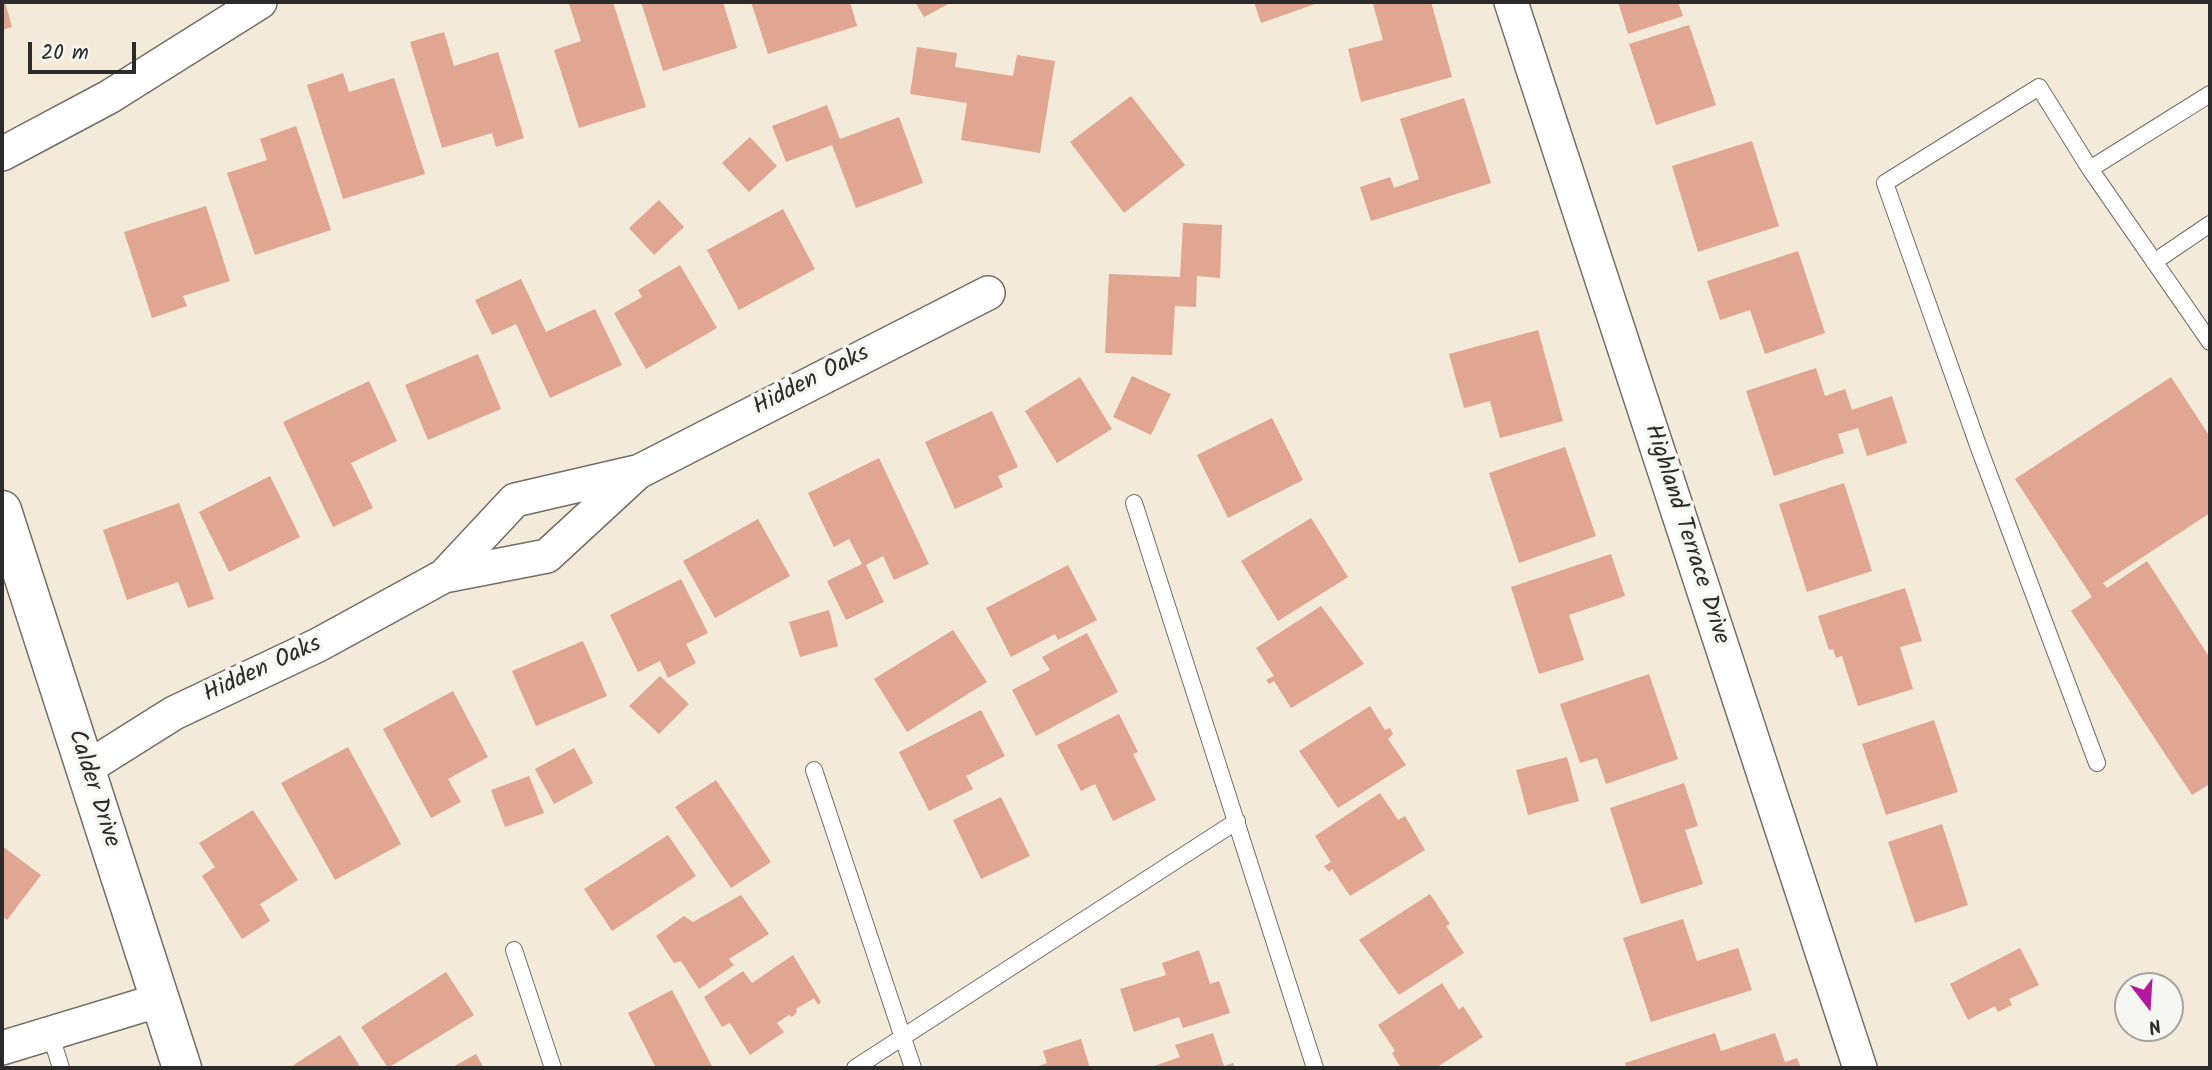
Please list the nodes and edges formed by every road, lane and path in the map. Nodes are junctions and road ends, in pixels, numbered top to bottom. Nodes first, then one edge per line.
1 (260, 2) edge
2 (1511, 2) edge
3 (2210, 94) edge
4 (2, 154) edge
5 (2090, 169) junction
6 (2210, 223) edge
7 (2154, 262) junction
8 (988, 293) dead end
9 (2208, 335) edge
10 (638, 472) junction
11 (1134, 503) dead end
12 (2, 510) edge
13 (444, 576) junction
14 (2096, 763) dead end
15 (85, 769) junction
16 (814, 770) dead end
17 (1237, 821) junction
18 (514, 950) dead end
19 (160, 1000) junction
20 (50, 1033) junction
21 (902, 1038) junction
22 (2, 1048) edge
23 (61, 1068) edge
24 (182, 1068) edge
25 (552, 1068) edge
26 (855, 1068) edge
27 (913, 1068) edge
28 (1315, 1068) edge
29 (1860, 1068) edge

1 - 4 street
2 - 29 street, Highland Terrace Drive
3 - 5 lane
5 - 7 lane
5 - 14 lane
6 - 7 lane
7 - 9 lane
8 - 10 street, Hidden Oaks
10 - 13 street, Hidden Oaks
10 - 13 street, Hidden Oaks
11 - 17 lane
12 - 15 street, Calder Drive
13 - 15 street, Hidden Oaks
15 - 19 street, Calder Drive
16 - 21 lane
17 - 21 lane
17 - 28 lane
18 - 25 lane
19 - 20 street
19 - 24 street, Calder Drive
20 - 22 street
20 - 23 lane
21 - 26 lane
21 - 27 lane

